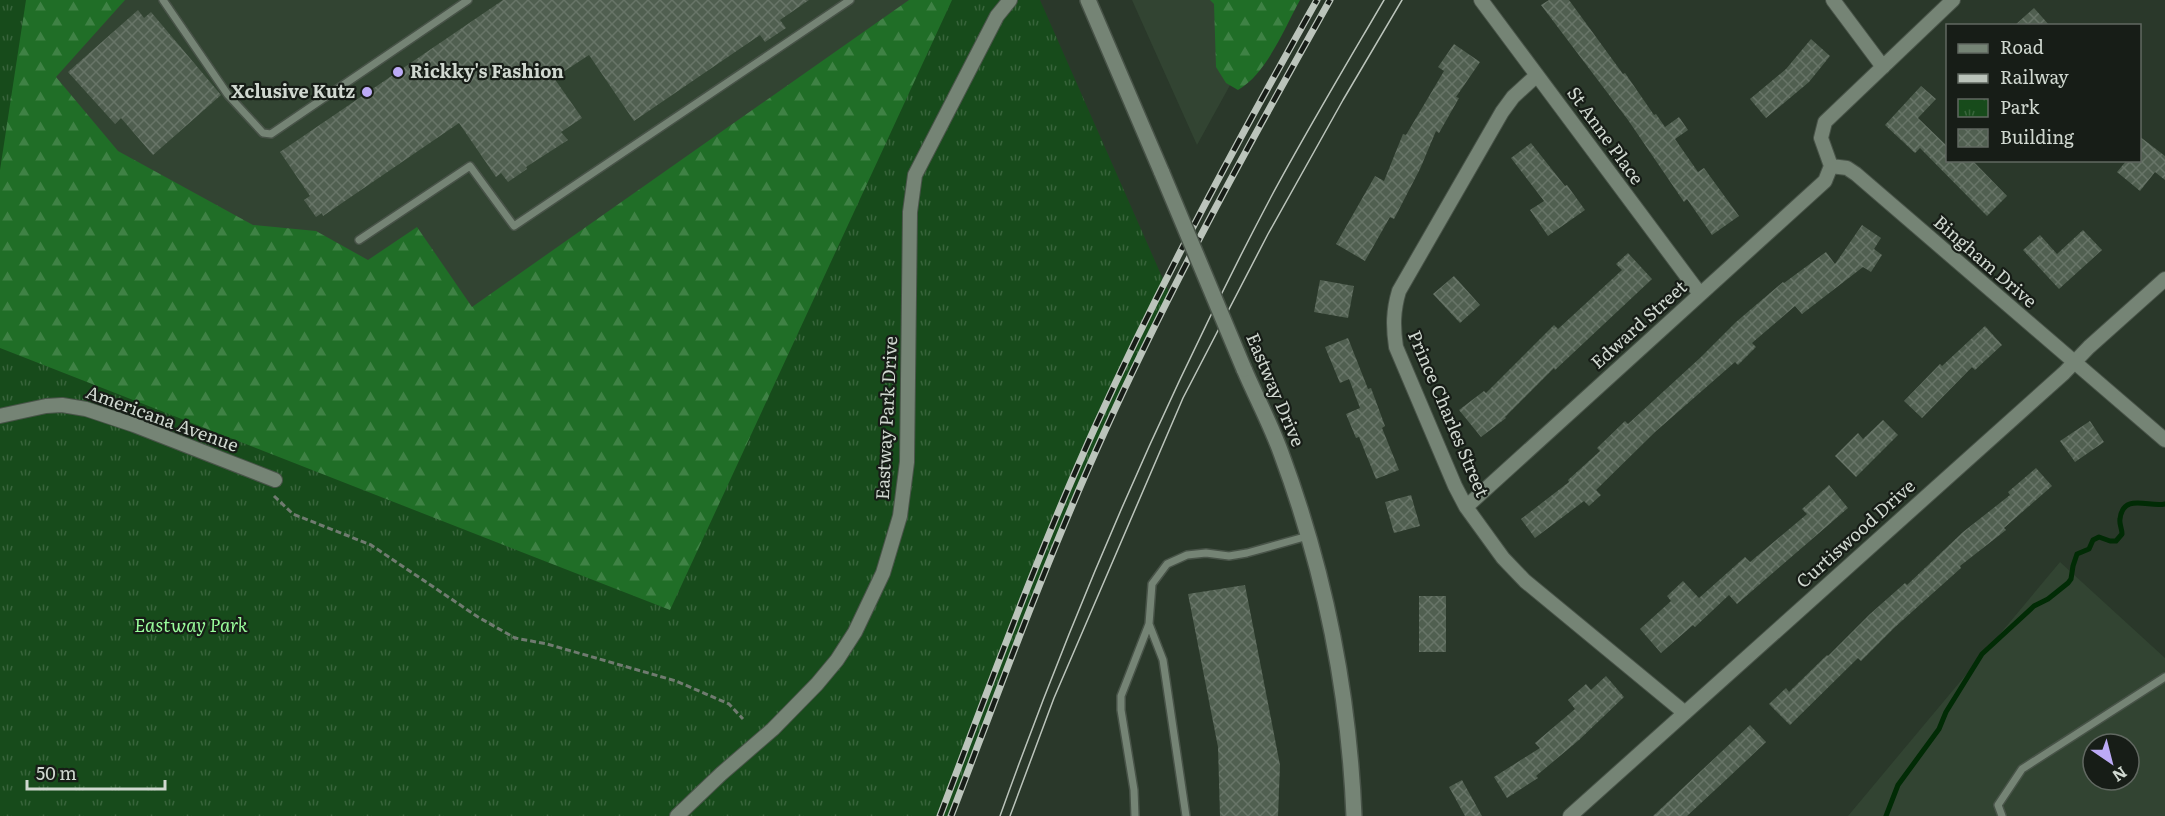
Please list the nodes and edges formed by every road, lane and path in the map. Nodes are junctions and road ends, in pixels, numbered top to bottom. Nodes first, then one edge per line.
1 (163, 0) edge
2 (468, 0) edge
3 (850, 0) edge
4 (1010, 0) edge
5 (1088, 0) edge
6 (1481, 0) edge
7 (1833, 0) edge
8 (1953, 0) edge
9 (1883, 67) junction
10 (1537, 75) junction
11 (1831, 166) junction
12 (359, 240) dead end
13 (2165, 279) edge
14 (1700, 294) junction
15 (2074, 362) junction
16 (0, 416) edge
17 (2165, 440) edge
18 (275, 480) joint
19 (1466, 507) junction
20 (1308, 536) junction
21 (1149, 624) junction
22 (2165, 677) edge
23 (1685, 713) junction
24 (743, 719) dead end
25 (677, 816) edge
26 (1135, 816) edge
27 (1186, 816) edge
28 (1354, 816) edge
29 (1570, 816) edge
30 (2002, 816) edge

1 - 2 lane
3 - 12 lane
4 - 25 street, Eastway Park Drive
5 - 20 main road, Eastway Drive, bridge
6 - 10 street, St Anne Place
7 - 9 street
8 - 9 street
9 - 11 street
10 - 14 street, St Anne Place
10 - 19 street, Prince Charles Street
11 - 14 street, Edward Street
11 - 15 street, Bingham Drive
13 - 15 street, Curtiswood Drive
14 - 19 street, Edward Street
15 - 17 street, Bingham Drive
15 - 23 street, Curtiswood Drive
16 - 18 street, Americana Avenue
18 - 24 path
19 - 23 street, Prince Charles Street
20 - 21 lane
20 - 28 main road, Eastway Drive
21 - 26 lane
21 - 27 lane
22 - 30 lane
23 - 29 street, Curtiswood Drive

